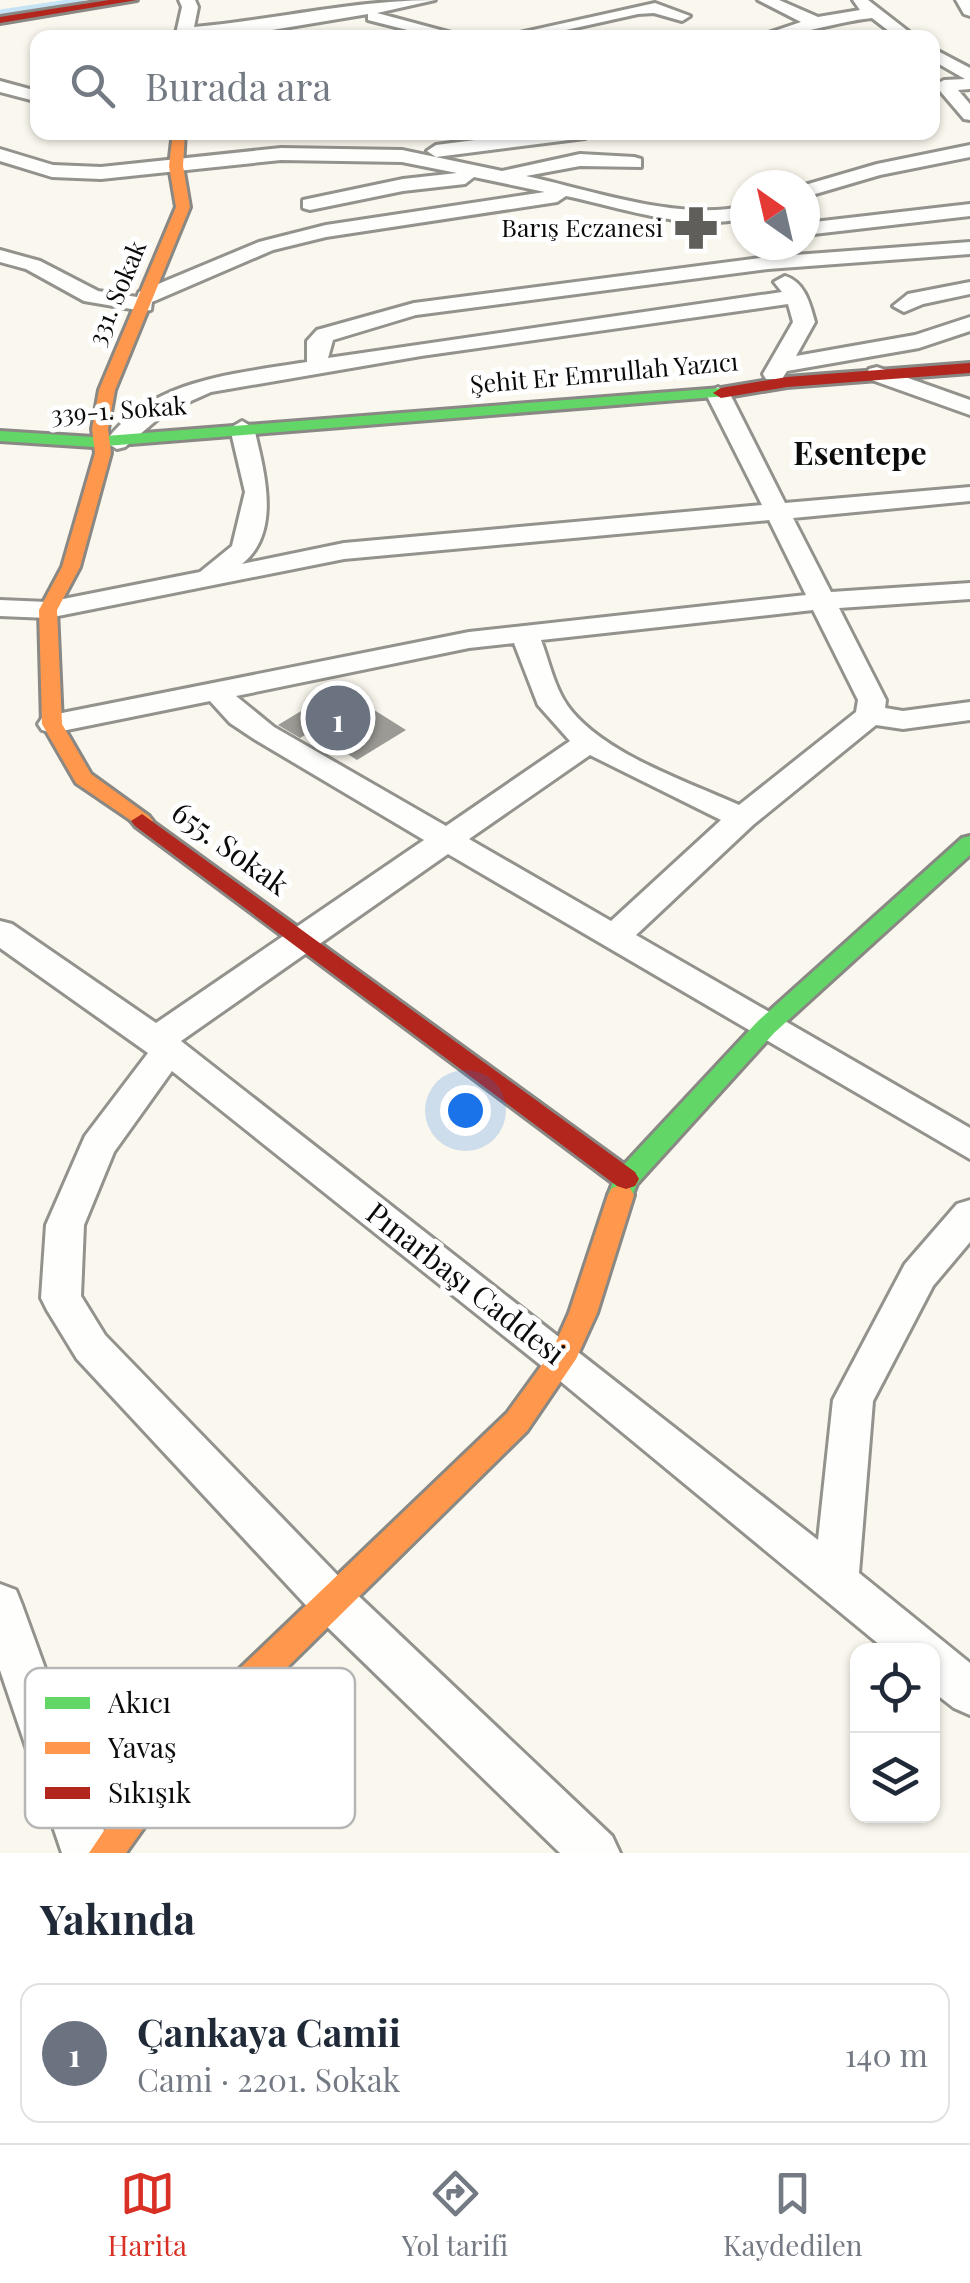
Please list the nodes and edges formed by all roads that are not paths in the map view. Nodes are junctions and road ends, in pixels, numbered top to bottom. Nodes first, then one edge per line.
1 (131, 0) edge
2 (187, 0) edge
3 (428, 0) edge
4 (766, 0) edge
5 (857, 0) edge
6 (964, 0) edge
7 (678, 8) edge
8 (970, 11) edge
9 (350, 13) junction
10 (876, 13) junction
11 (0, 20) edge
12 (816, 22) junction
13 (185, 30) edge
14 (283, 30) edge
15 (426, 30) edge
16 (544, 30) edge
17 (789, 30) edge
18 (898, 30) edge
19 (951, 48) dead end
20 (940, 50) edge
21 (940, 57) edge
22 (970, 75) edge
23 (970, 84) edge
24 (0, 86) edge
25 (940, 86) edge
26 (940, 88) edge
27 (30, 95) edge
28 (970, 115) edge
29 (179, 140) edge
30 (347, 140) edge
31 (524, 140) edge
32 (970, 151) edge
33 (281, 154) junction
34 (0, 155) edge
35 (402, 156) junction
36 (634, 163) dead end
37 (176, 166) junction
38 (52, 171) junction
39 (0, 175) edge
40 (497, 175) junction
41 (820, 187) edge
42 (572, 194) junction
43 (310, 204) dead end
44 (970, 210) edge
45 (730, 214) edge
46 (820, 227) edge
47 (970, 248) edge
48 (820, 252) edge
49 (0, 256) edge
50 (730, 259) edge
51 (766, 260) edge
52 (970, 288) edge
53 (796, 296) junction
54 (145, 302) junction
55 (904, 306) dead end
56 (970, 324) edge
57 (781, 365) junction
58 (321, 368) junction
59 (970, 368) edge
60 (877, 374) junction
61 (765, 386) junction
62 (718, 394) junction
63 (970, 408) edge
64 (242, 428) junction
65 (3, 432) edge
66 (110, 442) junction
67 (970, 494) edge
68 (775, 512) junction
69 (211, 575) junction
70 (970, 591) edge
71 (820, 601) junction
72 (0, 608) edge
73 (48, 610) junction
74 (524, 634) junction
75 (216, 691) junction
76 (970, 711) edge
77 (870, 714) junction
78 (52, 724) junction
79 (590, 742) junction
80 (742, 818) junction
81 (447, 841) junction
82 (970, 844) edge
83 (0, 932) edge
84 (612, 938) junction
85 (303, 941) junction
86 (766, 1027) junction
87 (162, 1045) junction
88 (970, 1145) edge
89 (626, 1179) junction
90 (970, 1215) edge
91 (562, 1359) junction
92 (836, 1582) junction
93 (332, 1600) junction
94 (0, 1605) edge
95 (911, 1643) edge
96 (263, 1668) edge
97 (940, 1668) edge
98 (25, 1676) edge
99 (970, 1692) edge
100 (78, 1828) edge
101 (124, 1828) edge
102 (87, 1853) edge
103 (106, 1853) edge
104 (595, 1853) edge

1 - 11 street
2 - 13 street
3 - 9 street
4 - 12 street
5 - 10 street
6 - 8 street
7 - 16 street
9 - 14 street
9 - 15 street
10 - 12 street
10 - 18 street
12 - 17 street
19 - 20 street
21 - 22 street
23 - 25 street
24 - 27 street
26 - 28 street
29 - 37 street, 331. Sokak
30 - 33 street
31 - 35 street
32 - 41 street
33 - 35 street
33 - 37 street
34 - 38 street
35 - 40 street
36 - 40 street
37 - 38 street
37 - 54 street, 331. Sokak
38 - 39 street
40 - 42 street
40 - 43 street
42 - 45 street
42 - 54 street
44 - 46 street
47 - 48 street
49 - 54 street
50 - 58 street
51 - 53 street
52 - 55 street
53 - 57 street
53 - 58 street
54 - 66 street, 331. Sokak
56 - 57 street
57 - 61 street
58 - 66 street
59 - 60 street, Şehit Er Emrullah Yazıcı
60 - 61 street, Şehit Er Emrullah Yazıcı
60 - 63 street
61 - 62 street, Şehit Er Emrullah Yazıcı
62 - 64 street, Şehit Er Emrullah Yazıcı
62 - 68 street
64 - 66 street, 339-1. Sokak
64 - 69 street
65 - 66 street, 339-1. Sokak
66 - 73 street
67 - 68 street
68 - 69 street
68 - 71 street
69 - 73 street
70 - 71 street
71 - 74 street
71 - 77 street
72 - 73 street
73 - 78 street, 655. Sokak
74 - 75 street
74 - 79 street
75 - 78 street
75 - 81 street
76 - 77 street
77 - 80 street
78 - 85 street, 655. Sokak
79 - 80 street
79 - 81 street
80 - 84 street
81 - 84 street
81 - 85 street
82 - 86 street
83 - 87 street, Pınarbaşı Caddesi
84 - 86 street
85 - 87 street
85 - 89 street, 655. Sokak
86 - 88 street
86 - 89 street
87 - 91 street, Pınarbaşı Caddesi
87 - 93 street
89 - 91 street
90 - 92 street
91 - 92 street, Pınarbaşı Caddesi
91 - 93 street
92 - 95 street, Pınarbaşı Caddesi
93 - 96 street
93 - 104 street
94 - 98 street
97 - 99 street
100 - 102 street
101 - 103 street

